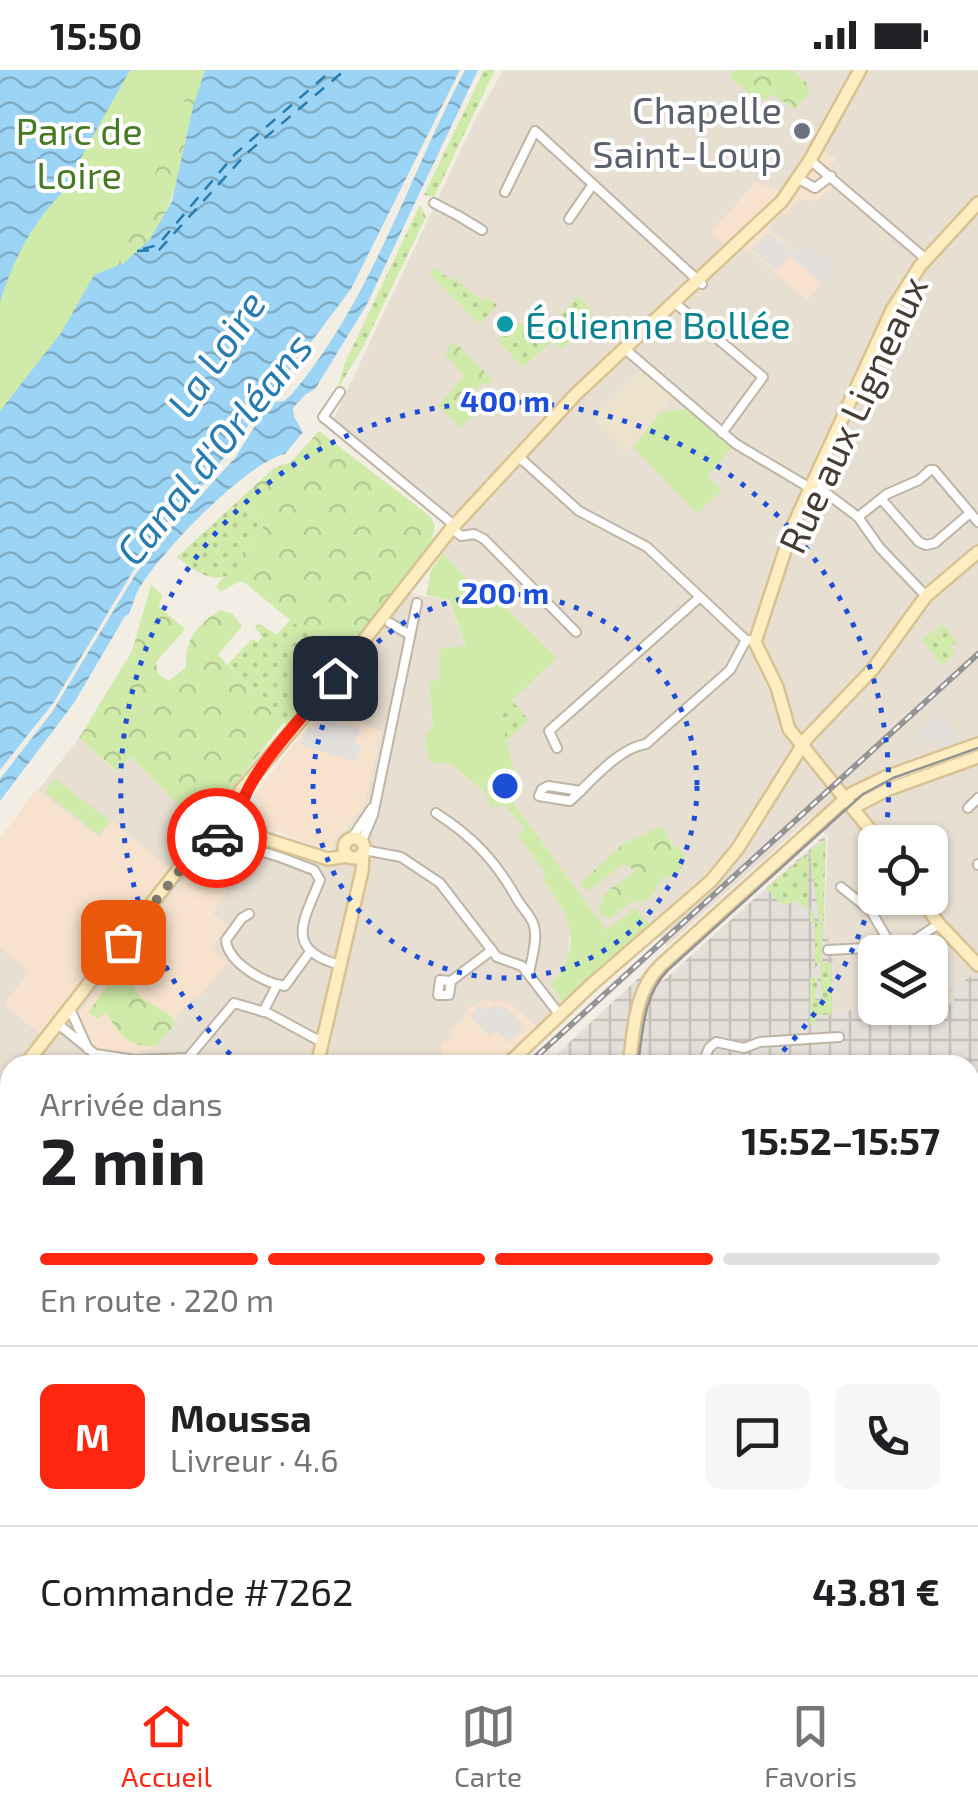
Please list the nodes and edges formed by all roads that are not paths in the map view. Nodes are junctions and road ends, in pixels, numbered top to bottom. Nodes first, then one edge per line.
1 (863, 70) edge
2 (812, 161) junction
3 (831, 176) junction
4 (800, 180) junction
5 (593, 184) junction
6 (505, 192) dead end
7 (434, 202) dead end
8 (978, 203) edge
9 (569, 219) dead end
10 (482, 230) dead end
11 (926, 259) junction
12 (701, 282) junction
13 (677, 304) junction
14 (624, 352) junction
15 (340, 392) dead end
16 (722, 433) junction
17 (519, 457) junction
18 (811, 486) junction
19 (882, 500) junction
20 (970, 513) junction
21 (858, 516) junction
22 (978, 522) edge
23 (453, 527) junction
24 (978, 552) edge
25 (926, 596) junction
26 (700, 598) junction
27 (418, 604) dead end
28 (390, 623) dead end
29 (576, 632) dead end
30 (410, 635) junction
31 (750, 641) junction
32 (978, 744) edge
33 (802, 746) junction
34 (557, 748) dead end
35 (978, 757) edge
36 (582, 790) junction
37 (978, 798) edge
38 (849, 804) junction
39 (968, 808) dead end
40 (436, 813) dead end
41 (236, 821) junction
42 (866, 825) edge
43 (355, 849) junction
44 (187, 862) junction
45 (841, 888) dead end
46 (249, 914) dead end
47 (932, 915) edge
48 (939, 924) junction
49 (885, 935) edge
50 (927, 935) edge
51 (128, 936) junction
52 (858, 949) edge
53 (492, 950) junction
54 (828, 950) dead end
55 (153, 952) dead end
56 (309, 954) junction
57 (338, 965) junction
58 (978, 965) edge
59 (529, 974) junction
60 (451, 981) dead end
61 (276, 985) junction
62 (70, 1009) junction
63 (263, 1012) junction
64 (559, 1014) junction
65 (58, 1024) junction
66 (839, 1036) dead end
67 (321, 1039) junction
68 (88, 1049) junction
69 (34, 1055) edge
70 (108, 1055) edge
71 (187, 1055) edge
72 (318, 1055) edge
73 (517, 1055) edge
74 (630, 1055) edge
75 (706, 1055) edge

1 - 2 main road
1 - 2 main road
2 - 3 street
2 - 4 main road
3 - 4 street
3 - 11 street
4 - 12 main road
5 - 6 street
5 - 9 street
5 - 12 street
7 - 10 street
8 - 11 main road, Rue aux Ligneaux
11 - 18 main road, Rue aux Ligneaux
12 - 13 main road
13 - 14 main road
13 - 16 street
14 - 16 street
14 - 17 main road
15 - 23 street
16 - 18 street
17 - 23 main road
17 - 26 street
18 - 21 street
18 - 31 main road, Rue aux Ligneaux
19 - 20 street
19 - 20 street
19 - 21 street
20 - 22 street
21 - 25 street
23 - 29 street
23 - 41 main road
24 - 25 main road
25 - 33 main road
26 - 31 street
26 - 34 street
27 - 30 street
28 - 30 street
30 - 43 street
31 - 33 main road
31 - 36 street
32 - 38 main road
33 - 38 main road
33 - 64 main road
35 - 38 main road
36 - 36 street
37 - 39 street
38 - 42 main road
38 - 74 main road
40 - 59 street
41 - 43 main road
41 - 44 main road
43 - 53 street
43 - 57 main road
44 - 51 main road
44 - 56 street
45 - 49 street
46 - 61 street
47 - 48 main road
48 - 50 street
48 - 58 main road
51 - 55 street
51 - 62 main road
52 - 54 street
53 - 59 street
53 - 60 street
56 - 57 street
56 - 61 street
57 - 67 main road
59 - 64 street
61 - 63 street
62 - 65 main road
62 - 68 street
63 - 67 street
63 - 71 street
64 - 73 main road
65 - 68 street
65 - 69 main road
66 - 75 street
67 - 72 main road
68 - 70 street

